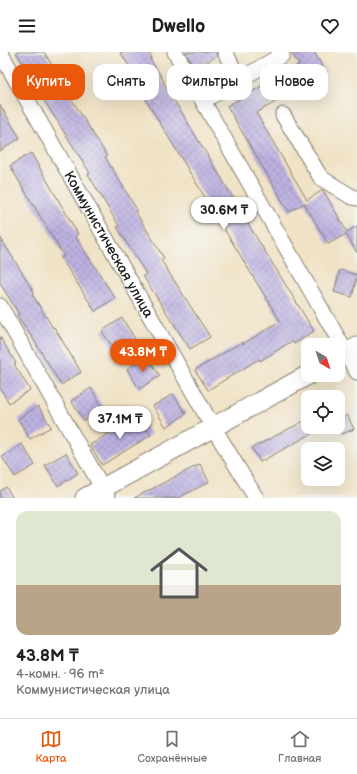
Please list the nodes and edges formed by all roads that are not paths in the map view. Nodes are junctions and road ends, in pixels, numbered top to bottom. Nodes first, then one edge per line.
1 (0, 52) edge
2 (175, 52) edge
3 (225, 52) edge
4 (280, 52) edge
5 (231, 64) edge
6 (252, 72) edge
7 (203, 101) joint
8 (283, 115) dead end
9 (357, 198) edge
10 (0, 306) edge
11 (347, 353) edge
12 (357, 372) edge
13 (301, 379) edge
14 (213, 427) junction
15 (105, 493) edge
16 (85, 498) edge
17 (256, 498) edge

1 - 14 street, Коммунистическая улица
2 - 7 street
3 - 5 street
4 - 6 street
7 - 11 street
8 - 9 street
10 - 15 street
11 - 12 street
13 - 14 main road
14 - 15 main road
14 - 17 street, Коммунистическая улица
15 - 16 main road

